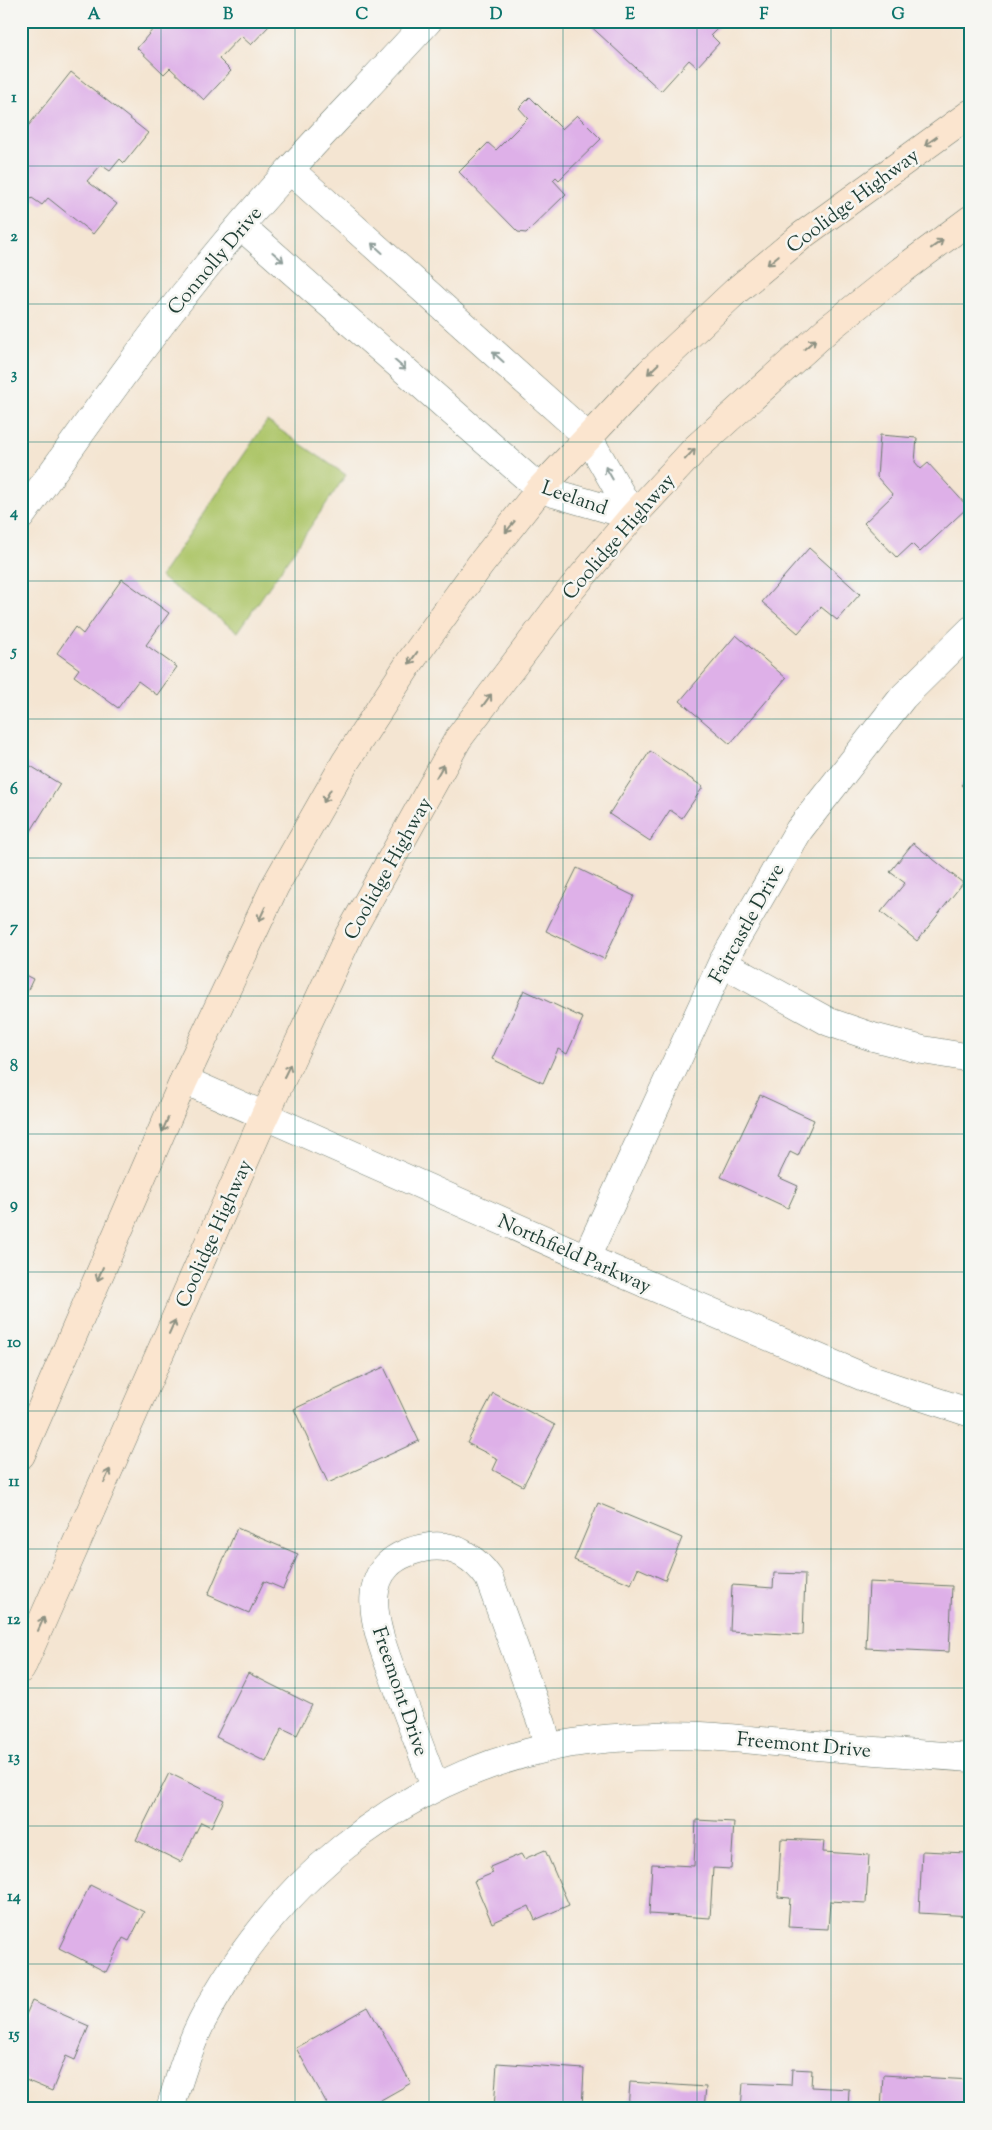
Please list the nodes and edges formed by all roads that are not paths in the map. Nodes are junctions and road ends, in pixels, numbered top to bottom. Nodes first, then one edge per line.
1 (428, 21) edge
2 (971, 113) edge
3 (290, 170) junction
4 (971, 219) edge
5 (241, 226) junction
6 (588, 437) junction
7 (540, 489) junction
8 (21, 516) edge
9 (633, 516) junction
10 (971, 630) edge
11 (722, 963) junction
12 (971, 1058) edge
13 (184, 1080) junction
14 (265, 1115) junction
15 (586, 1258) junction
16 (971, 1413) edge
17 (21, 1455) edge
18 (21, 1669) edge
19 (548, 1748) junction
20 (971, 1758) edge
21 (435, 1787) junction
22 (170, 2109) edge

1 - 3 street, Connolly Drive
2 -> 6 main road, Coolidge Highway
3 - 5 street, Connolly Drive
6 -> 3 street, Leeland
9 -> 4 main road, Coolidge Highway
5 -> 7 street, Leeland
5 - 8 street, Connolly Drive
6 - 7 main road, Coolidge Highway
9 -> 6 street, Leeland
7 - 9 street, Leeland
7 -> 13 main road, Coolidge Highway
14 -> 9 main road, Coolidge Highway
10 - 11 street, Faircastle Drive
11 - 12 street
11 - 15 street, Faircastle Drive
13 - 14 street, Northfield Parkway
13 -> 17 main road, Coolidge Highway
14 - 15 street, Northfield Parkway
18 -> 14 main road, Coolidge Highway
15 - 16 street, Northfield Parkway
19 - 20 street, Freemont Drive
19 - 21 street, Freemont Drive
19 - 21 street, Freemont Drive
21 - 22 street, Freemont Drive

